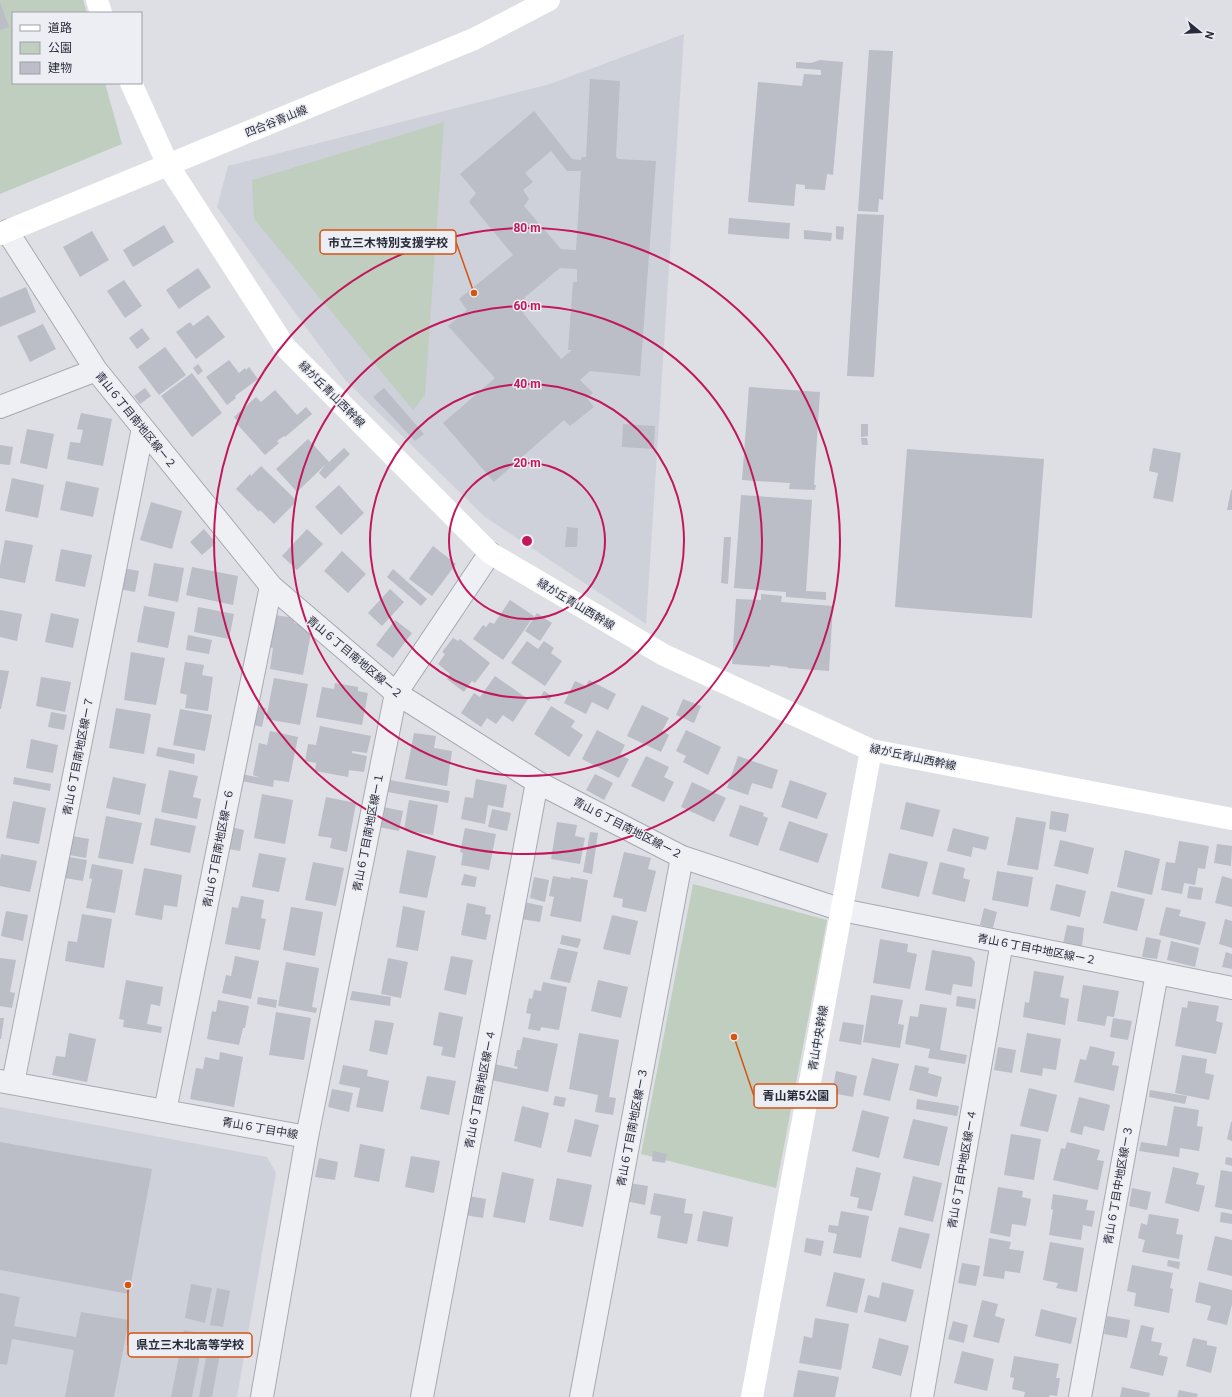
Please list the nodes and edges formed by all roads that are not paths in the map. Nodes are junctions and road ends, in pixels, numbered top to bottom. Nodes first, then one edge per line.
1 (97, 0) edge
2 (549, 0) edge
3 (101, 12) edge
4 (131, 84) edge
5 (168, 165) junction
6 (4, 232) edge
7 (96, 370) junction
8 (0, 407) edge
9 (143, 428) junction
10 (490, 553) junction
11 (271, 586) junction
12 (396, 693) junction
13 (872, 750) junction
14 (537, 782) junction
15 (1232, 818) edge
16 (682, 857) junction
17 (842, 910) junction
18 (1002, 942) junction
19 (1157, 973) junction
20 (1232, 988) edge
21 (7, 1082) edge
22 (165, 1111) junction
23 (307, 1137) junction
24 (262, 1397) edge
25 (422, 1397) edge
26 (581, 1397) edge
27 (752, 1397) edge
28 (922, 1397) edge
29 (1080, 1397) edge

1 - 3 street
2 - 5 street, 四合谷青山線
4 - 5 street, 緑が丘青山西幹線
5 - 6 street, 四合谷青山線
5 - 10 street, 緑が丘青山西幹線
6 - 7 street, 青山６丁目南地区線ー２
7 - 8 street
7 - 9 street, 青山６丁目南地区線ー２
9 - 11 street, 青山６丁目南地区線ー２
9 - 21 street, 青山６丁目南地区線ー７
10 - 12 street, 青山６丁目南地区線ー１
10 - 13 street, 緑が丘青山西幹線
11 - 12 street, 青山６丁目南地区線ー２
11 - 22 street, 青山６丁目南地区線ー６
12 - 14 street, 青山６丁目南地区線ー２
12 - 23 street, 青山６丁目南地区線ー１
13 - 15 street, 緑が丘青山西幹線
13 - 17 street, 青山中央幹線
14 - 16 street, 青山６丁目南地区線ー２
14 - 25 street, 青山６丁目南地区線ー４
16 - 17 street, 青山６丁目南地区線ー２
16 - 26 street, 青山６丁目南地区線ー３
17 - 18 street, 青山６丁目中地区線ー２
17 - 27 street, 青山中央幹線
18 - 19 street, 青山６丁目中地区線ー２
18 - 28 street, 青山６丁目中地区線ー４
19 - 20 street, 青山６丁目中地区線ー２
19 - 29 street, 青山６丁目中地区線ー３
21 - 22 street, 青山６丁目中線
22 - 23 street, 青山６丁目中線
23 - 24 street, 青山６丁目中線

